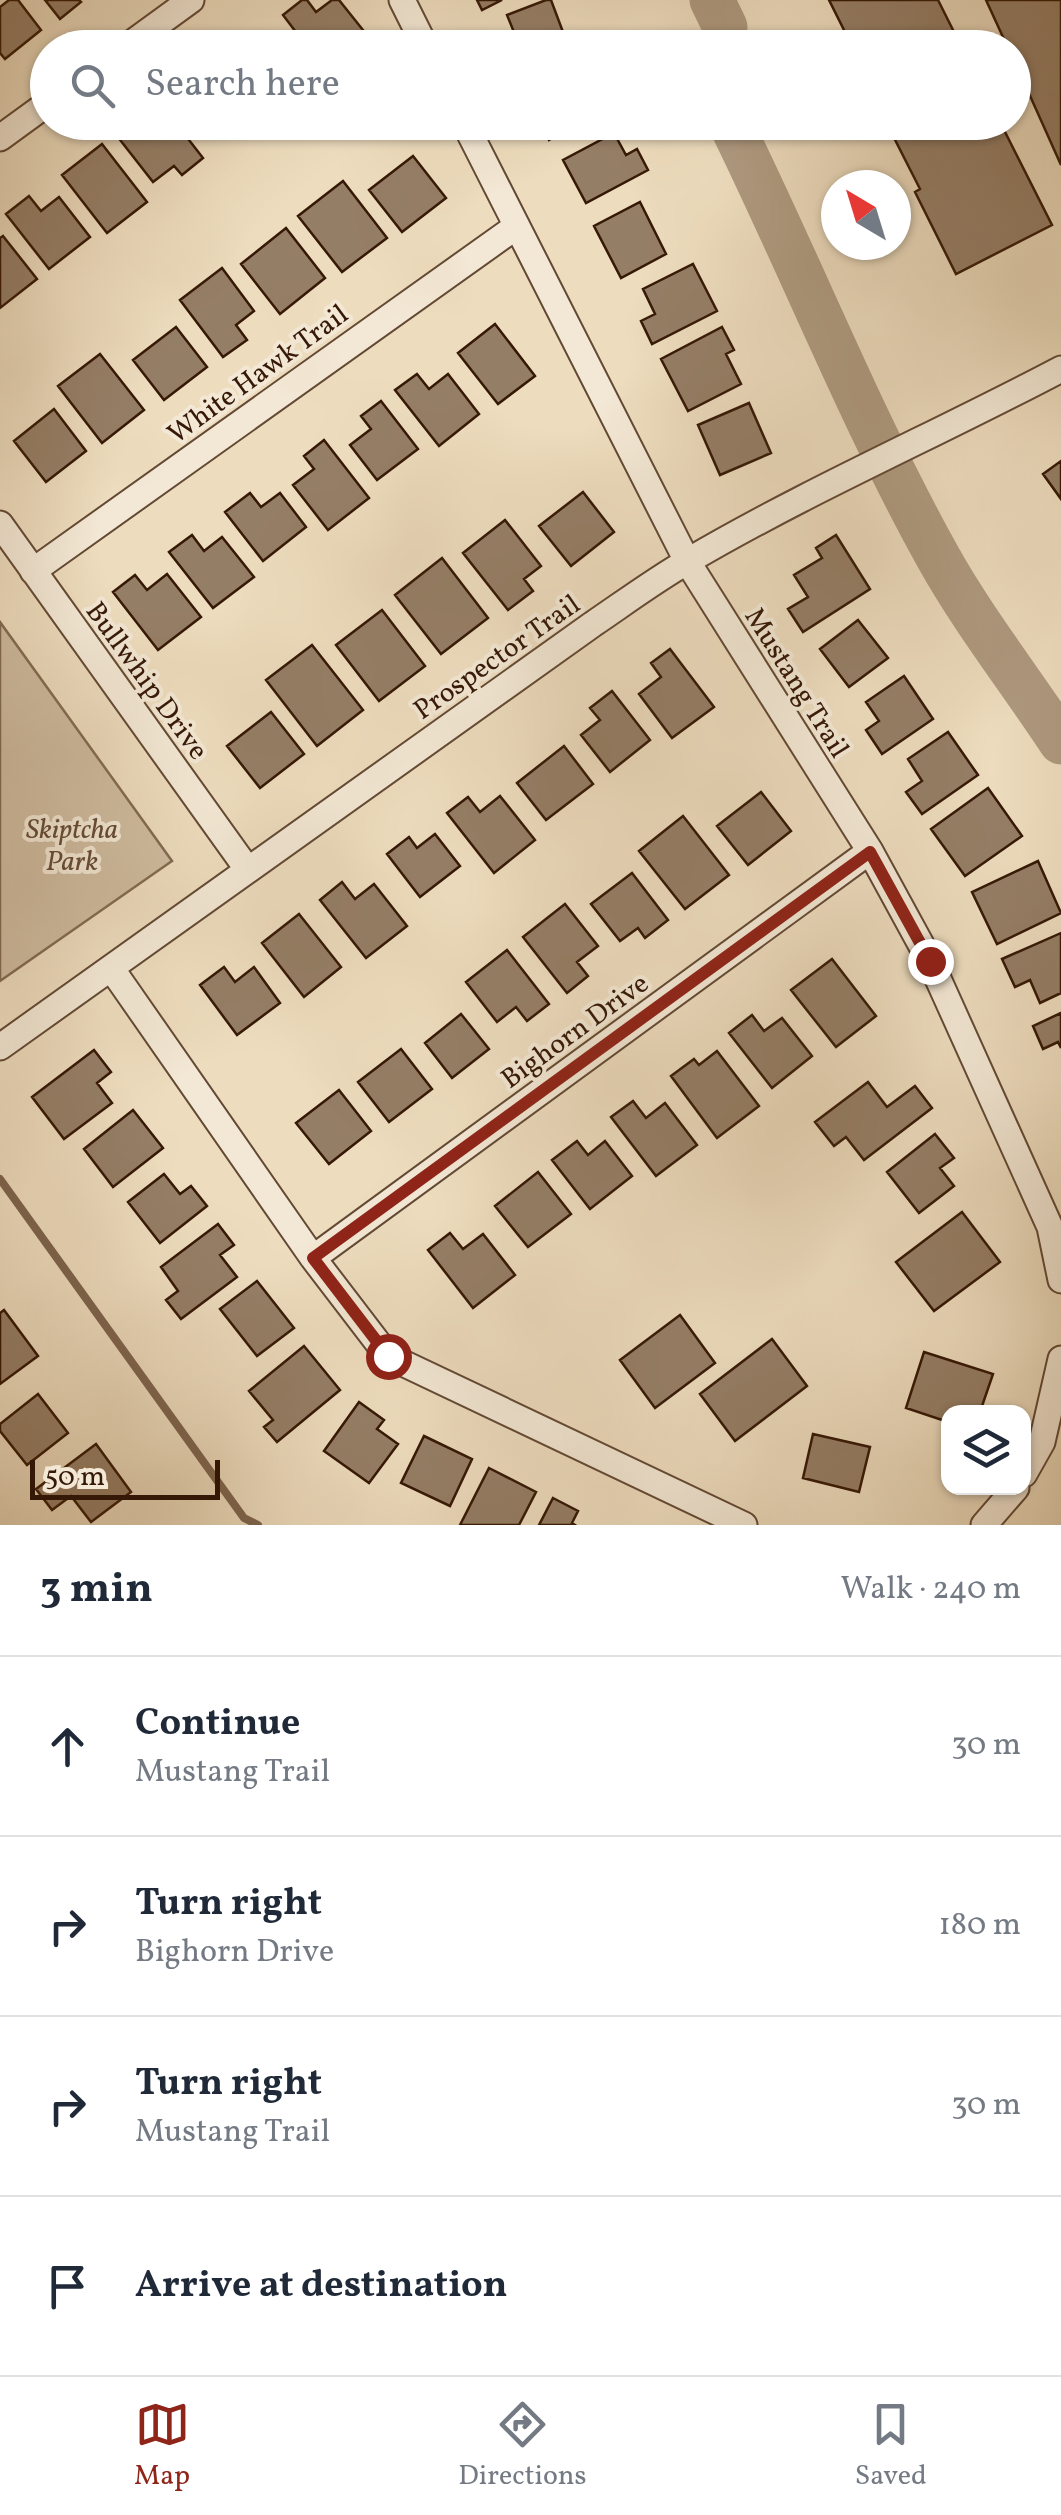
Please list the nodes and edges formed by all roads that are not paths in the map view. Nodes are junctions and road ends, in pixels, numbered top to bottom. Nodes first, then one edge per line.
1 (191, 0) edge
2 (402, 0) edge
3 (150, 30) edge
4 (417, 30) edge
5 (30, 117) edge
6 (0, 138) edge
7 (473, 140) edge
8 (517, 226) junction
9 (1061, 368) edge
10 (0, 524) edge
11 (687, 561) junction
12 (33, 570) junction
13 (870, 852) junction
14 (248, 870) junction
15 (110, 968) junction
16 (0, 1047) edge
17 (313, 1258) junction
18 (1061, 1280) edge
19 (1061, 1360) edge
20 (1031, 1462) edge
21 (1010, 1495) edge
22 (744, 1525) edge
23 (984, 1525) edge

1 - 3 street
2 - 4 street
5 - 6 street
7 - 8 street, Mustang Trail
8 - 11 street, Mustang Trail
8 - 12 street, White Hawk Trail
9 - 11 street, Prospector Trail
10 - 12 street, Bullwhip Drive
11 - 13 street, Mustang Trail
11 - 14 street, Prospector Trail
12 - 14 street, Bullwhip Drive
13 - 17 street, Bighorn Drive
13 - 18 street, Mustang Trail
14 - 15 street, Prospector Trail
15 - 16 street, Prospector Trail
15 - 17 street
17 - 22 street
19 - 20 street
21 - 23 street

